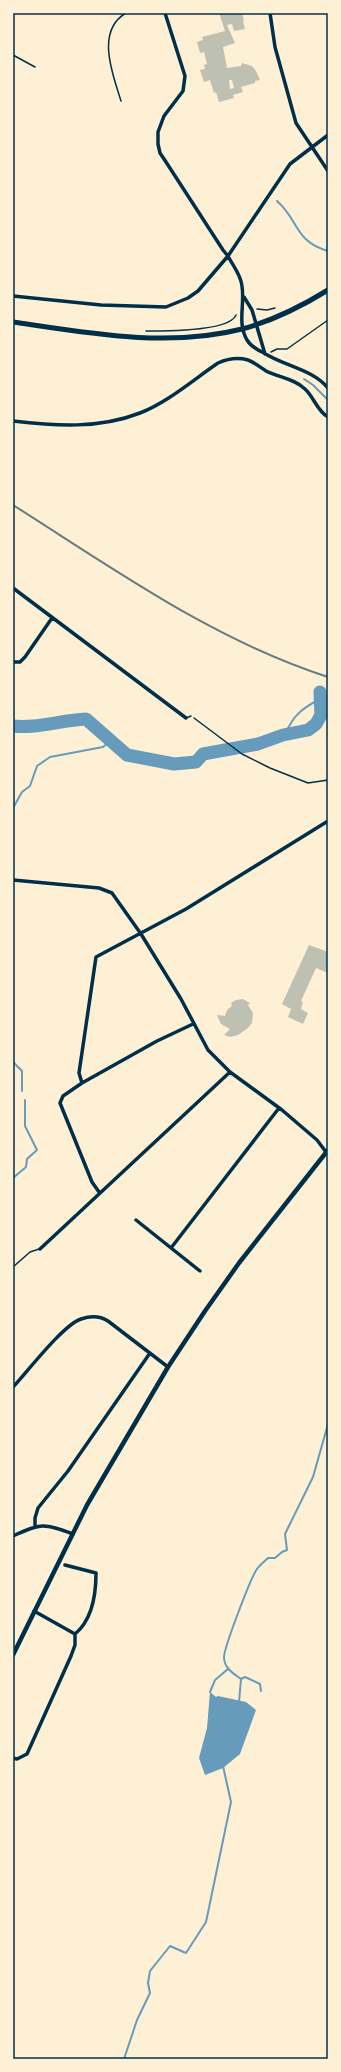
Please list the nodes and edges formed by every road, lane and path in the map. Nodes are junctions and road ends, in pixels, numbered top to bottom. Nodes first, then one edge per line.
1 (126, 13) edge
2 (165, 13) edge
3 (270, 13) edge
4 (13, 55) edge
5 (35, 67) dead end
6 (121, 101) dead end
7 (328, 135) edge
8 (311, 147) junction
9 (328, 171) edge
10 (228, 256) junction
11 (328, 290) edge
12 (13, 296) edge
13 (243, 296) junction
14 (275, 308) dead end
15 (257, 309) dead end
16 (236, 315) dead end
17 (328, 320) edge
18 (13, 322) edge
19 (256, 325) junction
20 (243, 329) junction
21 (145, 331) dead end
22 (266, 355) junction
23 (328, 388) edge
24 (328, 417) edge
25 (13, 421) edge
26 (13, 588) edge
27 (52, 618) junction
28 (13, 662) edge
29 (191, 716) joint
30 (186, 718) joint
31 (328, 780) edge
32 (328, 821) edge
33 (13, 880) edge
34 (141, 934) junction
35 (193, 1024) junction
36 (230, 1072) junction
37 (82, 1083) junction
38 (280, 1108) junction
39 (327, 1151) edge
40 (99, 1192) junction
41 (136, 1220) dead end
42 (40, 1248) joint
43 (171, 1248) junction
44 (13, 1267) edge
45 (200, 1271) dead end
46 (150, 1353) junction
47 (168, 1367) junction
48 (13, 1387) edge
49 (35, 1526) junction
50 (72, 1534) junction
51 (13, 1536) edge
52 (65, 1565) dead end
53 (34, 1611) junction
54 (75, 1634) junction
55 (13, 1655) edge
56 (13, 1758) edge

1 - 6 lane
2 - 10 street
3 - 8 street
4 - 5 path
7 - 8 street
8 - 9 street
8 - 10 street
10 - 12 street
10 - 13 street
11 - 19 main road
13 - 19 street
13 - 20 street
14 - 15 path
16 - 21 path
17 - 22 path
18 - 20 main road
19 - 20 main road
19 - 22 street
20 - 22 street
22 - 23 street
24 - 25 street
26 - 27 street
27 - 28 street
27 - 30 street
29 - 30 lane
29 - 31 path
32 - 34 street
33 - 34 street
34 - 35 street
34 - 37 street
35 - 36 street
35 - 37 street
36 - 38 street
36 - 40 street
37 - 40 street
38 - 39 street
38 - 43 street
39 - 47 street
40 - 42 street
41 - 43 street
42 - 44 lane
43 - 45 street
46 - 47 street
46 - 48 street
46 - 49 street
47 - 50 street
49 - 50 street
49 - 51 street
50 - 53 street
52 - 54 street
53 - 54 street
53 - 55 street
54 - 56 street

